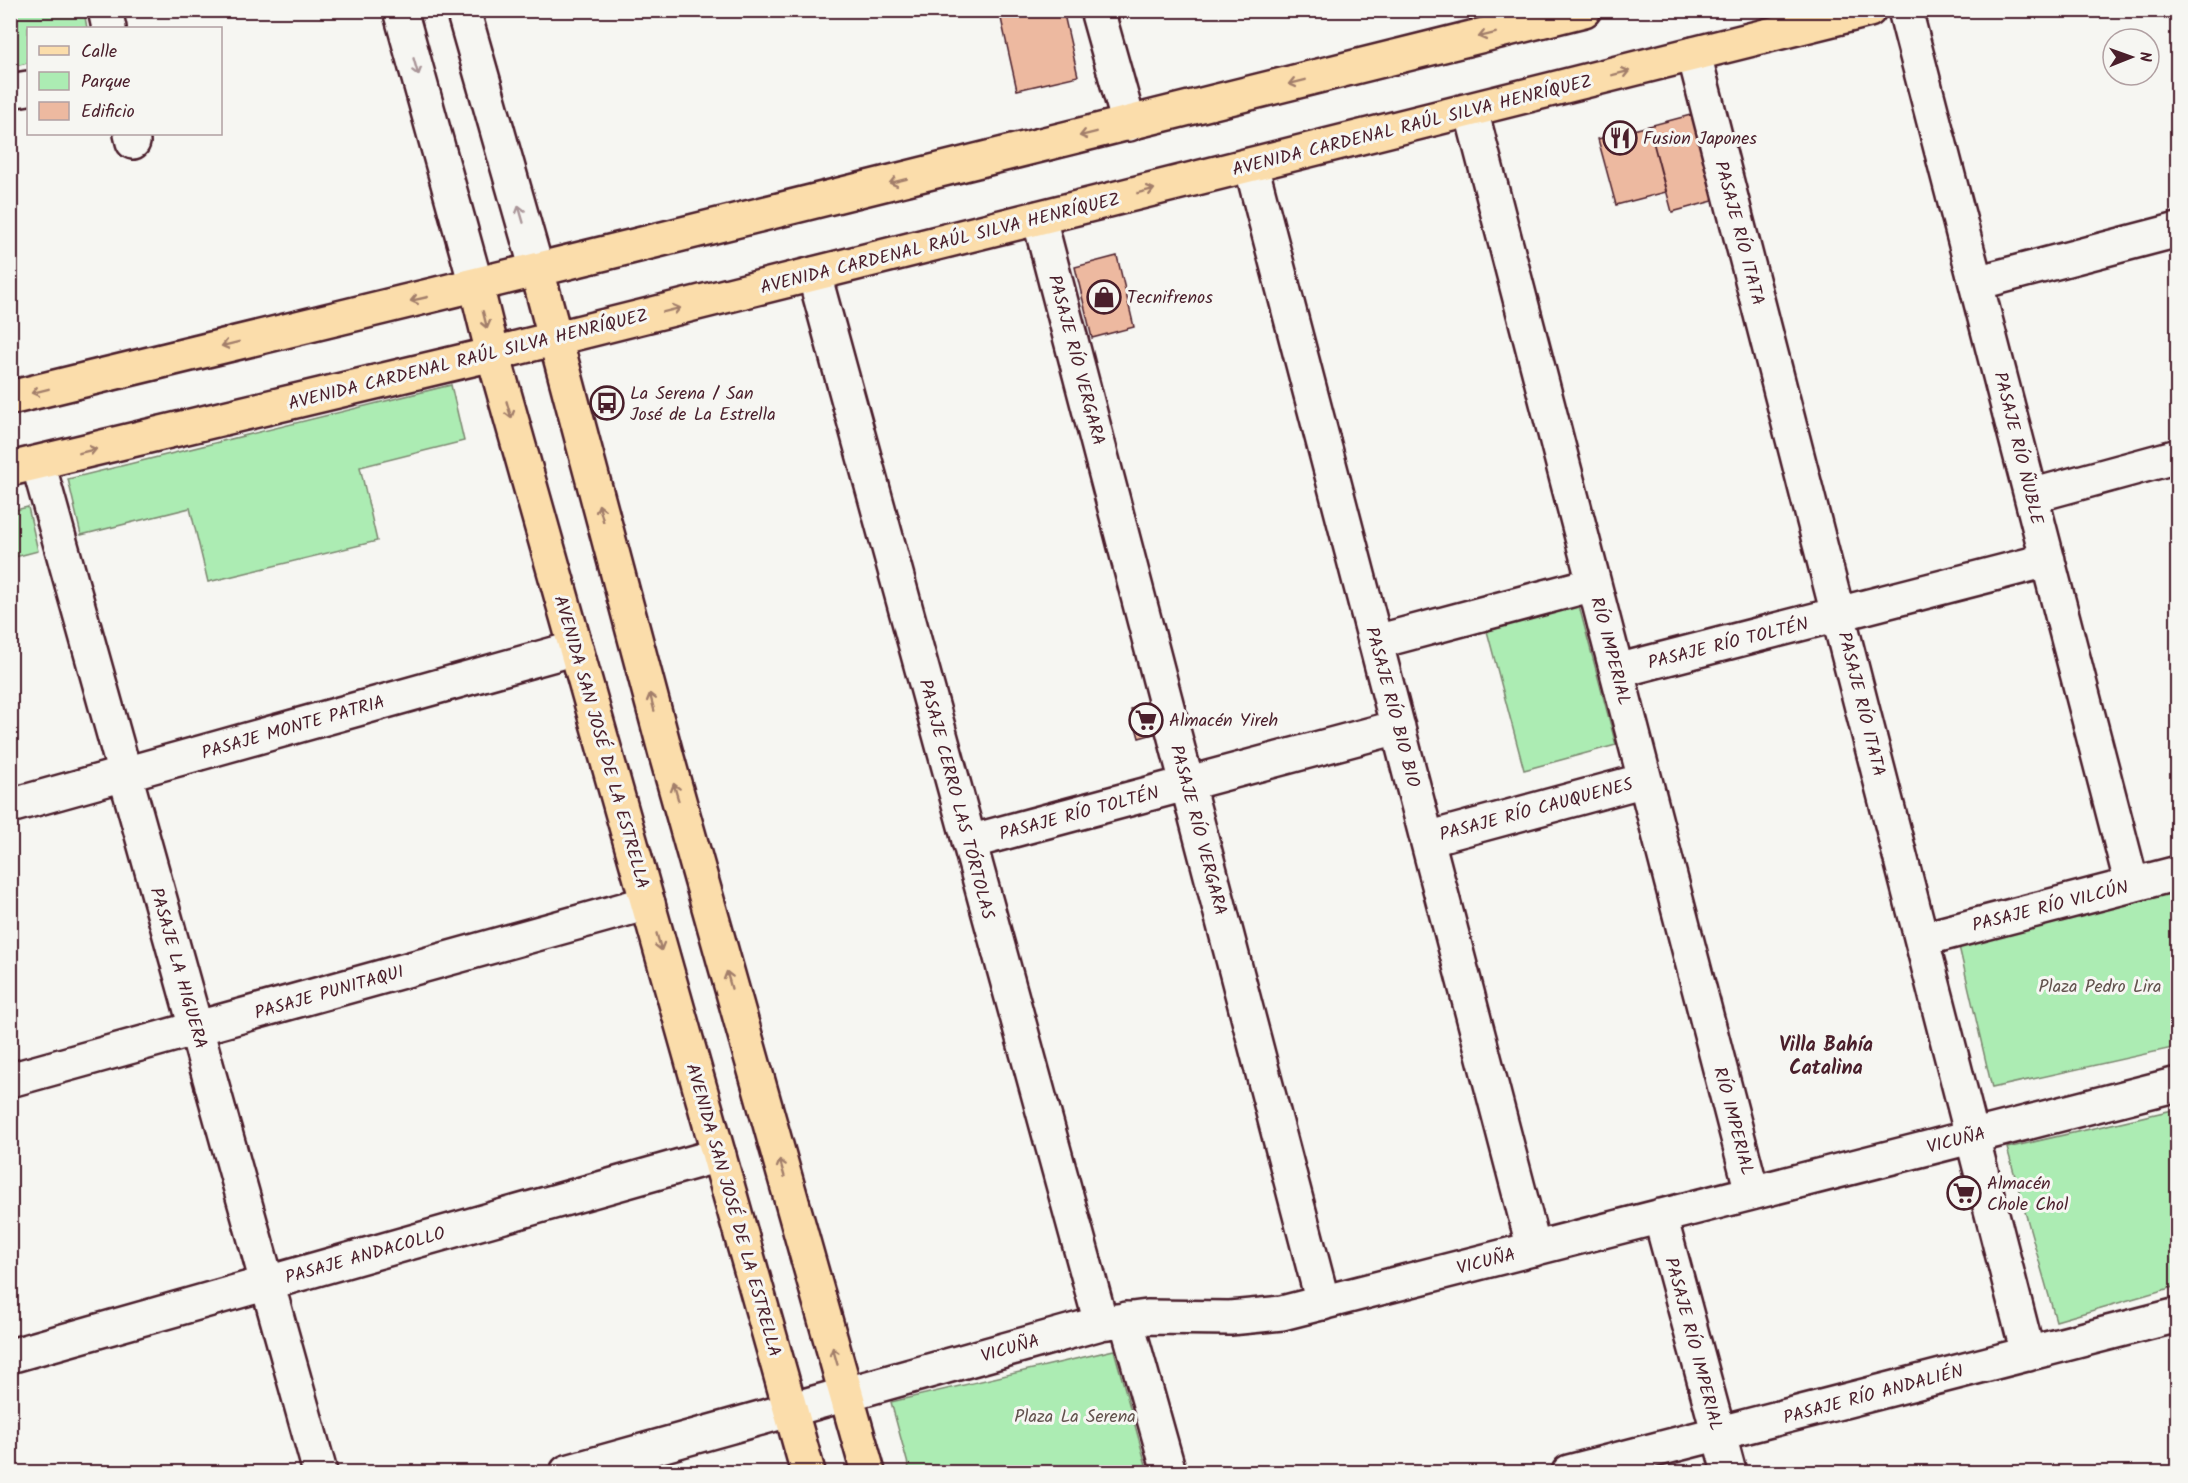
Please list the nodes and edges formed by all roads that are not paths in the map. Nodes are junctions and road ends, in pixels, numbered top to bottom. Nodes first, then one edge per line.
1 (105, 10) edge
2 (400, 10) edge
3 (463, 10) edge
4 (1097, 10) edge
5 (1584, 10) edge
6 (1869, 10) edge
7 (1905, 10) edge
8 (109, 27) edge
9 (1694, 54) junction
10 (27, 88) edge
11 (10, 91) edge
12 (1471, 110) junction
13 (1129, 124) junction
14 (1251, 165) junction
15 (1040, 218) junction
16 (2178, 230) edge
17 (537, 270) junction
18 (814, 274) junction
19 (1977, 283) junction
20 (476, 285) junction
21 (554, 339) junction
22 (493, 354) junction
23 (10, 398) edge
24 (2178, 456) edge
25 (24, 466) edge
26 (2031, 496) junction
27 (2048, 560) junction
28 (1594, 584) junction
29 (1839, 614) junction
30 (1376, 642) junction
31 (576, 648) junction
32 (1617, 671) junction
33 (1398, 727) junction
34 (125, 774) junction
35 (1645, 780) junction
36 (1187, 784) junction
37 (10, 806) edge
38 (1427, 839) junction
39 (969, 842) junction
40 (2178, 873) edge
41 (2132, 885) junction
42 (648, 903) junction
43 (1923, 939) junction
44 (196, 1029) junction
45 (10, 1080) edge
46 (2178, 1084) edge
47 (1972, 1136) junction
48 (719, 1155) junction
49 (1752, 1192) junction
50 (1660, 1216) junction
51 (1534, 1248) junction
52 (267, 1283) junction
53 (1323, 1303) junction
54 (2178, 1315) edge
55 (1113, 1321) junction
56 (2028, 1354) junction
57 (10, 1356) edge
58 (846, 1395) junction
59 (790, 1410) junction
60 (1719, 1434) junction
61 (320, 1473) edge
62 (567, 1473) edge
63 (808, 1473) edge
64 (868, 1473) edge
65 (1168, 1473) edge
66 (1569, 1473) edge
67 (1729, 1473) edge

1 - 8 street
2 -> 20 street, AVENIDA SAN JOSÉ DE LA ESTRELLA
17 -> 3 street
4 - 13 street
5 -> 13 main road
6 - 9 main road, AVENIDA CARDENAL RAÚL SILVA HENRÍQUEZ
7 - 19 street, PASAJE RÍO ÑUBLE
12 -> 9 main road, AVENIDA CARDENAL RAÚL SILVA HENRÍQUEZ
9 - 29 street, PASAJE RÍO ITATA
10 - 11 street
12 - 14 main road, AVENIDA CARDENAL RAÚL SILVA HENRÍQUEZ
12 - 28 street, RÍO IMPERIAL
13 -> 17 main road
15 -> 14 main road, AVENIDA CARDENAL RAÚL SILVA HENRÍQUEZ
14 - 30 street, PASAJE RÍO BIO BIO
15 - 18 main road, AVENIDA CARDENAL RAÚL SILVA HENRÍQUEZ
15 - 36 street, PASAJE RÍO VERGARA
16 - 19 street
17 - 20 main road
17 - 21 main road
21 -> 18 main road, AVENIDA CARDENAL RAÚL SILVA HENRÍQUEZ
18 - 39 street, PASAJE CERRO LAS TÓRTOLAS
19 - 26 street, PASAJE RÍO ÑUBLE
20 -> 22 main road, AVENIDA SAN JOSÉ DE LA ESTRELLA
20 -> 23 main road
21 - 22 main road, AVENIDA CARDENAL RAÚL SILVA HENRÍQUEZ
58 -> 21 main road
25 -> 22 main road, AVENIDA CARDENAL RAÚL SILVA HENRÍQUEZ
22 -> 31 main road, AVENIDA SAN JOSÉ DE LA ESTRELLA
24 - 26 street
25 - 34 street, PASAJE LA HIGUERA
26 - 27 street, PASAJE RÍO ÑUBLE
27 - 29 street, PASAJE RÍO TOLTÉN
27 - 41 street, PASAJE RÍO ÑUBLE
28 - 30 street
28 - 32 street, RÍO IMPERIAL
29 - 32 street, PASAJE RÍO TOLTÉN
29 - 43 street, PASAJE RÍO ITATA
30 - 33 street, PASAJE RÍO BIO BIO
31 - 34 street, PASAJE MONTE PATRIA
31 - 42 main road, AVENIDA SAN JOSÉ DE LA ESTRELLA
32 - 35 street, RÍO IMPERIAL
33 - 36 street, PASAJE RÍO TOLTÉN
33 - 38 street, PASAJE RÍO BIO BIO
34 - 37 street, PASAJE MONTE PATRIA
34 - 44 street, PASAJE LA HIGUERA
35 - 38 street, PASAJE RÍO CAUQUENES
35 - 49 street, RÍO IMPERIAL
36 - 39 street, PASAJE RÍO TOLTÉN
36 - 53 street, PASAJE RÍO VERGARA
38 - 51 street, PASAJE RÍO BIO BIO
39 - 55 street, PASAJE CERRO LAS TÓRTOLAS
40 - 41 street, PASAJE RÍO VILCÚN
41 - 43 street, PASAJE RÍO VILCÚN
42 - 44 street, PASAJE PUNITAQUI
42 -> 48 main road, AVENIDA SAN JOSÉ DE LA ESTRELLA
43 - 47 street, PASAJE RÍO ITATA
44 - 45 street, PASAJE PUNITAQUI
44 - 52 street, PASAJE LA HIGUERA
46 - 47 street, VICUÑA
47 - 49 street, VICUÑA
47 - 56 street, PASAJE RÍO ITATA
48 - 52 street, PASAJE ANDACOLLO
48 - 59 main road, AVENIDA SAN JOSÉ DE LA ESTRELLA
49 - 50 street, VICUÑA
50 - 51 street, VICUÑA
50 - 60 street, PASAJE RÍO IMPERIAL
51 - 53 street, VICUÑA
52 - 57 street, PASAJE ANDACOLLO
52 - 61 street, PASAJE LA HIGUERA
53 - 55 street, VICUÑA
54 - 56 street, PASAJE RÍO ANDALIÉN
55 - 58 street, VICUÑA
55 - 65 street, PASAJE CERRO LAS TÓRTOLAS
56 - 60 street, PASAJE RÍO ANDALIÉN
58 - 59 street, VICUÑA
58 - 64 main road
59 - 62 street, VICUÑA
59 - 63 main road, AVENIDA SAN JOSÉ DE LA ESTRELLA
60 - 66 street, PASAJE RÍO ANDALIÉN
60 - 67 street, PASAJE RÍO IMPERIAL

